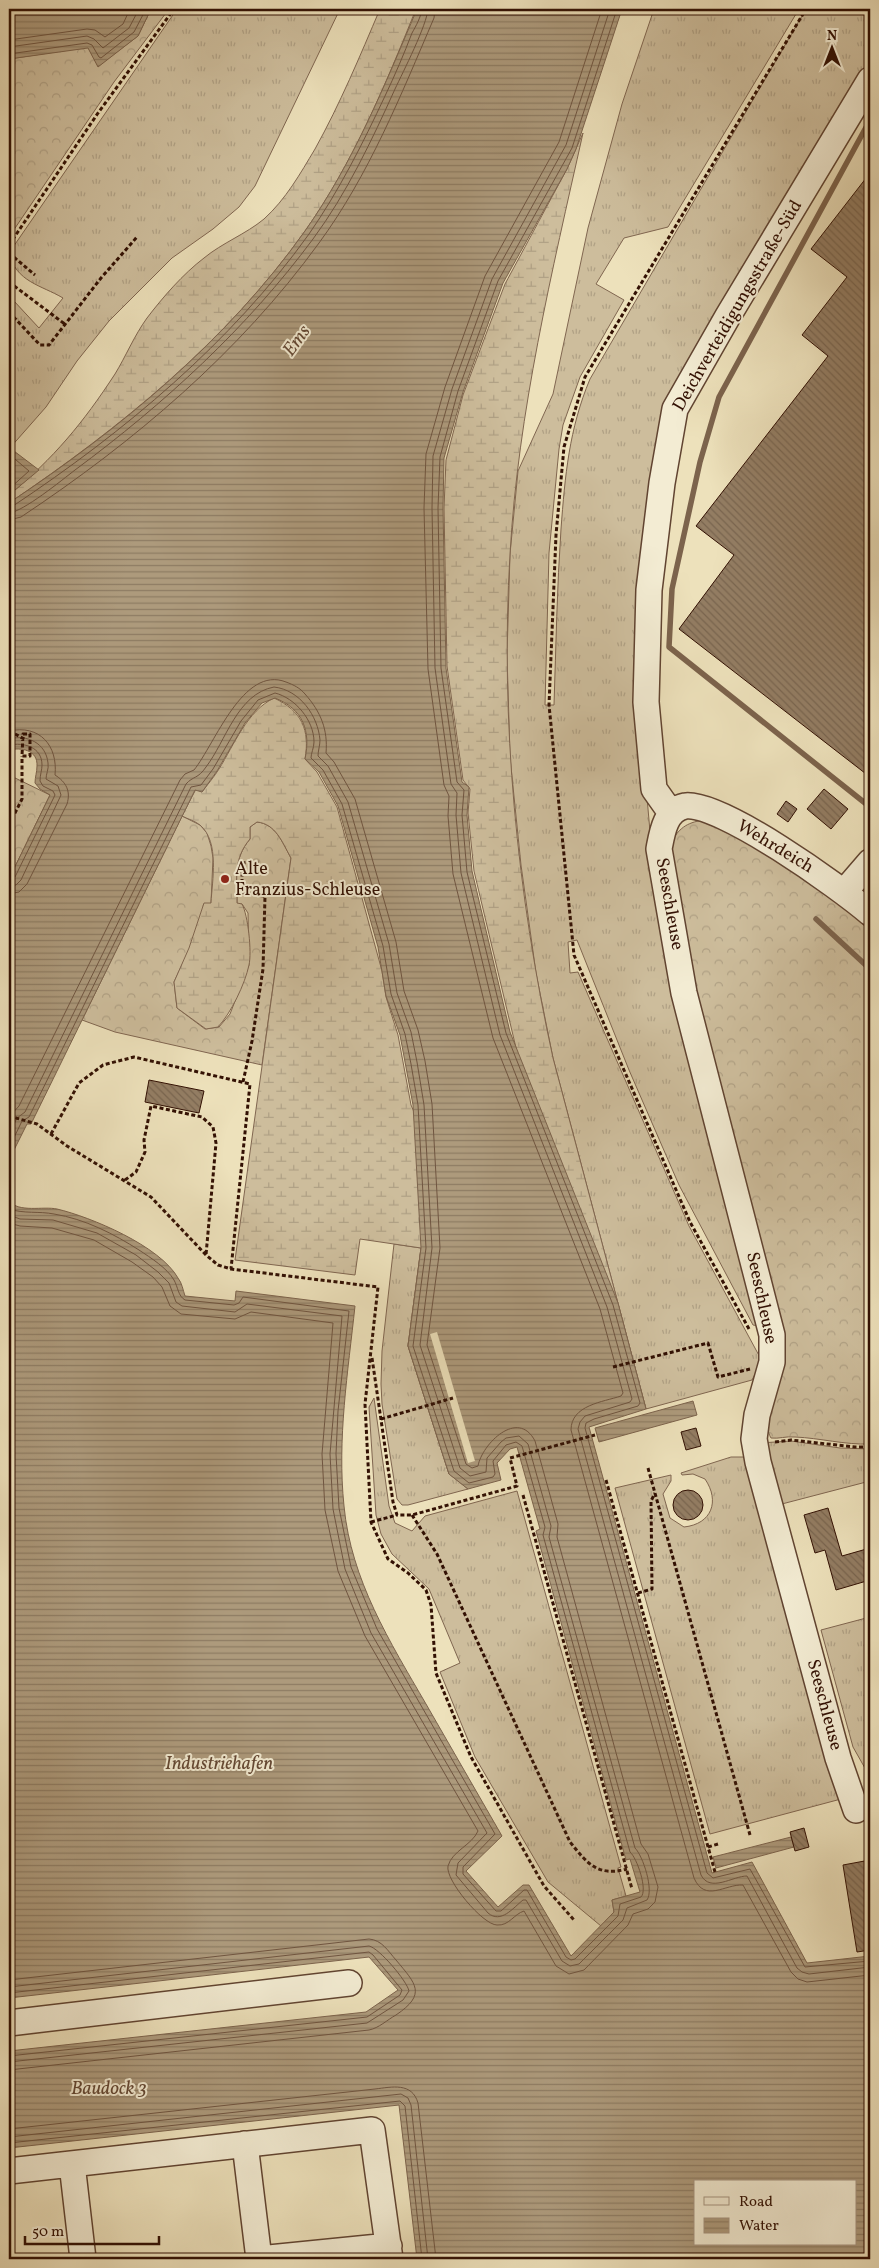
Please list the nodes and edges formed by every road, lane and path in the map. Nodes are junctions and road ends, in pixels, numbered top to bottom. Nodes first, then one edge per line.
1 (174, 9) edge
2 (806, 9) edge
3 (870, 80) edge
4 (137, 237) dead end
5 (9, 245) edge
6 (9, 253) edge
7 (36, 274) dead end
8 (9, 282) edge
9 (9, 312) edge
10 (66, 325) junction
11 (16, 734) dead end
12 (26, 740) dead end
13 (22, 756) junction
14 (671, 813) junction
15 (9, 825) edge
16 (259, 862) dead end
17 (870, 862) edge
18 (844, 891) junction
19 (870, 913) edge
20 (243, 1082) junction
21 (9, 1116) edge
22 (51, 1134) junction
23 (125, 1180) junction
24 (206, 1255) junction
25 (231, 1269) junction
26 (371, 1354) junction
27 (772, 1357) junction
28 (613, 1367) dead end
29 (453, 1398) dead end
30 (381, 1419) junction
31 (595, 1436) dead end
32 (754, 1439) junction
33 (870, 1447) edge
34 (648, 1468) dead end
35 (606, 1480) dead end
36 (655, 1493) junction
37 (523, 1495) dead end
38 (397, 1515) junction
39 (412, 1515) junction
40 (371, 1522) junction
41 (638, 1593) junction
42 (856, 1810) dead end
43 (750, 1835) dead end
44 (718, 1844) dead end
45 (708, 1847) junction
46 (626, 1869) junction
47 (714, 1872) dead end
48 (632, 1889) dead end
49 (574, 1920) dead end
50 (349, 1982) dead end
51 (9, 2023) edge
52 (245, 2144) junction
53 (72, 2164) junction
54 (9, 2171) edge
55 (390, 2252) edge
56 (83, 2259) edge
57 (259, 2259) edge

1 - 5 path
2 - 27 path
3 - 14 street, Deichverteidigungsstraße-Süd
4 - 10 path
6 - 7 path
8 - 10 path
9 - 10 path
11 - 12 path
13 - 13 path
13 - 15 path
14 - 18 street, Wehrdeich
14 - 27 street, Seeschleuse
16 - 20 path
17 - 18 street
18 - 19 street, Wehrdeich
20 - 22 path
20 - 25 path
21 - 22 path
22 - 23 path
23 - 24 path
23 - 24 path
24 - 25 path
25 - 26 path
26 - 30 path
26 - 40 path
27 - 28 path
27 - 32 street, Seeschleuse
29 - 30 path
30 - 38 path
31 - 39 path
32 - 33 path
32 - 42 street, Seeschleuse
34 - 36 path
35 - 41 path
36 - 41 path
36 - 43 path
37 - 46 path
38 - 39 path
38 - 40 path
39 - 46 path
40 - 49 path
41 - 45 path
44 - 45 path
45 - 47 path
46 - 48 path
50 - 51 street
52 - 53 street
52 - 55 street
52 - 57 street
53 - 54 street
53 - 56 street
55 - 57 street

